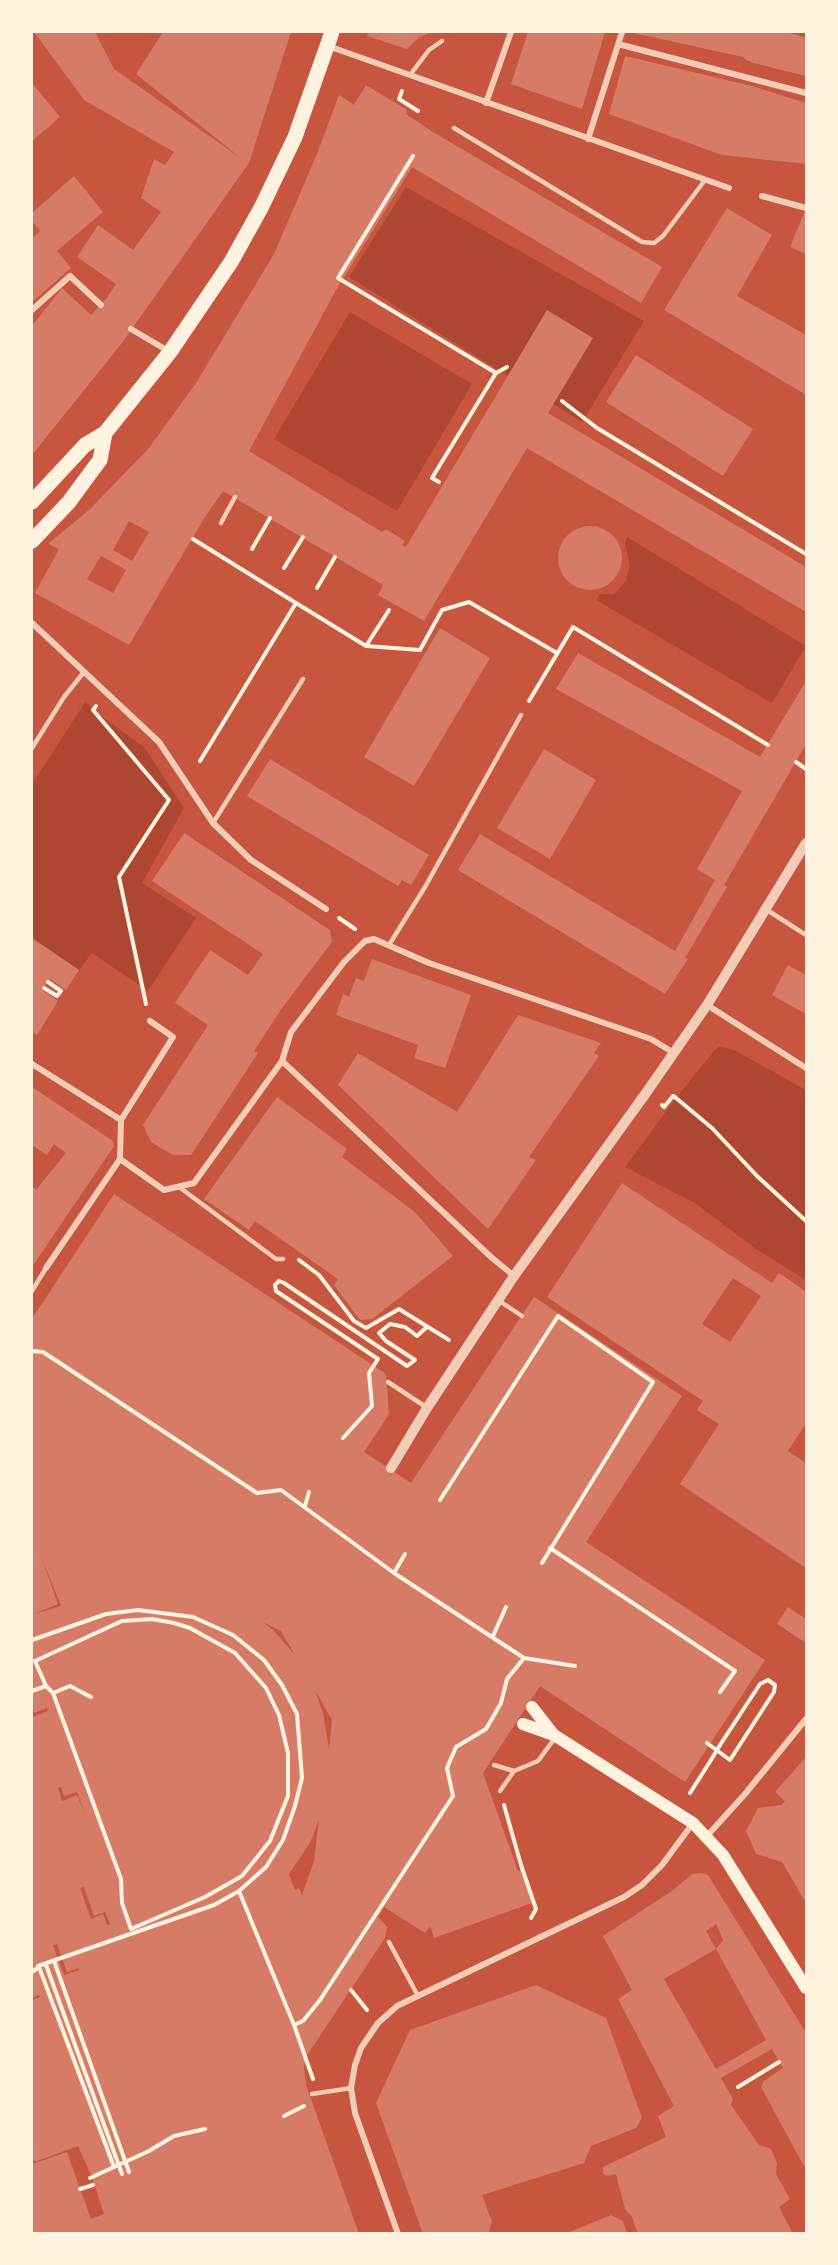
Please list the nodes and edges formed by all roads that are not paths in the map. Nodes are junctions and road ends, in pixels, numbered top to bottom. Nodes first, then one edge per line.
1 (511, 32) edge
2 (622, 32) edge
3 (329, 39) edge
4 (442, 41) dead end
5 (618, 44) junction
6 (410, 75) junction
7 (807, 93) edge
8 (486, 103) junction
9 (454, 128) dead end
10 (588, 139) junction
11 (705, 180) junction
12 (729, 188) dead end
13 (762, 196) dead end
14 (807, 208) edge
15 (101, 305) dead end
16 (32, 310) edge
17 (131, 329) dead end
18 (170, 352) junction
19 (105, 434) junction
20 (235, 497) dead end
21 (32, 502) edge
22 (221, 523) dead end
23 (32, 542) edge
24 (32, 623) edge
25 (84, 672) junction
26 (303, 679) dead end
27 (521, 715) road end
28 (32, 748) edge
29 (213, 823) junction
30 (807, 843) edge
31 (326, 909) road end
32 (767, 910) junction
33 (807, 935) edge
34 (389, 945) junction
35 (706, 1005) junction
36 (150, 1021) road end
37 (674, 1053) junction
38 (282, 1061) junction
39 (32, 1064) edge
40 (807, 1068) edge
41 (121, 1120) junction
42 (120, 1160) junction
43 (179, 1187) junction
44 (283, 1259) dead end
45 (46, 1268) joint
46 (514, 1276) junction
47 (32, 1291) edge
48 (498, 1300) junction
49 (522, 1316) dead end
50 (388, 1382) dead end
51 (427, 1408) junction
52 (391, 1468) dead end
53 (532, 1707) dead end
54 (807, 1719) edge
55 (523, 1724) dead end
56 (555, 1736) junction
57 (494, 1765) dead end
58 (514, 1771) junction
59 (500, 1791) road end
60 (693, 1823) junction
61 (707, 1836) junction
62 (389, 1942) dead end
63 (807, 1988) edge
64 (418, 1996) junction
65 (351, 2088) junction
66 (312, 2094) dead end
67 (398, 2234) edge

1 - 8 street
2 - 5 street
3 - 6 street
3 - 18 main road
4 - 6 lane
5 - 7 street
5 - 10 street
6 - 8 street
8 - 10 street
9 - 11 lane
10 - 11 street
11 - 12 street
13 - 14 street
15 - 16 street
17 - 18 street
18 - 19 main road
19 - 21 main road
19 - 23 main road
20 - 22 lane
24 - 25 street
25 - 28 lane
25 - 29 street
26 - 29 lane
27 - 34 lane
29 - 31 street
30 - 32 street
32 - 33 lane
32 - 35 street
34 - 37 street
34 - 38 street
35 - 37 street
35 - 40 street
36 - 41 street
37 - 46 street
38 - 43 street
38 - 46 street
39 - 41 street
41 - 42 street
42 - 43 street
42 - 45 street
43 - 44 lane
45 - 47 lane
46 - 48 street
48 - 49 lane
48 - 51 street
50 - 51 lane
51 - 52 street
53 - 56 main road
54 - 61 street
55 - 56 main road
56 - 58 lane
56 - 60 main road
57 - 58 lane
58 - 59 lane
60 - 61 main road
60 - 64 street
61 - 63 main road
62 - 64 lane
64 - 65 street
65 - 66 lane
65 - 67 street

